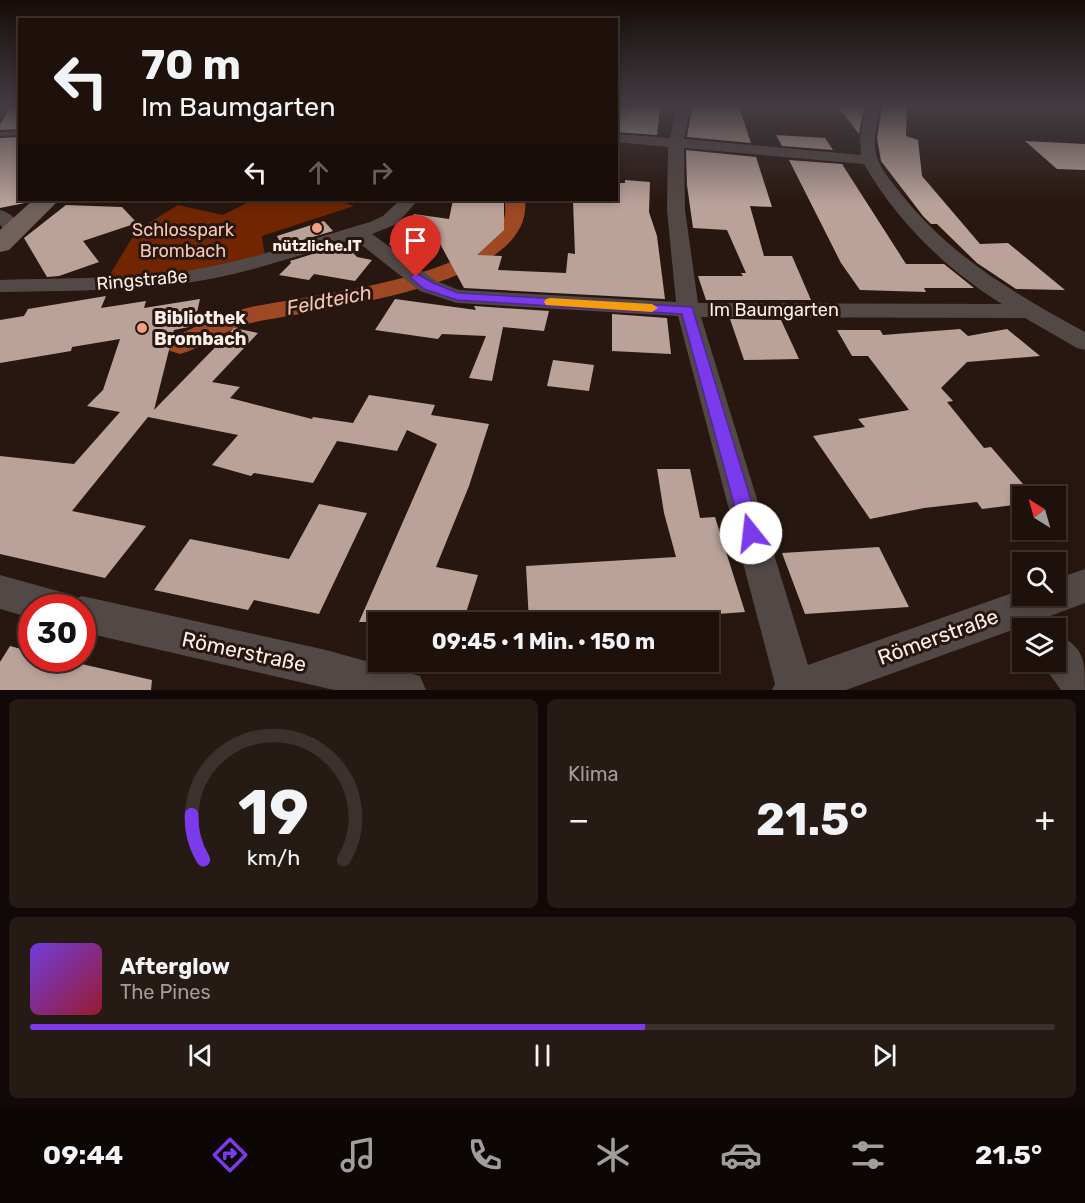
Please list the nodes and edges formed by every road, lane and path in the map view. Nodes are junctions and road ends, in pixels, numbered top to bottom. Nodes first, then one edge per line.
1 (628, 139) edge
2 (677, 139) edge
3 (867, 139) edge
4 (676, 144) junction
5 (869, 160) junction
6 (46, 201) edge
7 (409, 201) edge
8 (5, 229) edge
9 (359, 233) junction
10 (0, 286) edge
11 (688, 310) junction
12 (1029, 311) junction
13 (1085, 342) edge
14 (1085, 586) edge
15 (0, 592) edge
16 (18, 597) edge
17 (96, 618) edge
18 (1029, 618) edge
19 (1012, 623) edge
20 (1066, 666) edge
21 (406, 690) edge
22 (794, 690) edge
23 (1085, 690) edge

1 - 4 street
2 - 4 street
3 - 5 street
4 - 5 street
4 - 11 street
5 - 12 street
6 - 8 main road
7 - 9 street, Ringstraße
9 - 10 street, Ringstraße
9 - 11 street, Im Baumgarten
11 - 12 street, Im Baumgarten
11 - 22 street
12 - 13 street
14 - 18 street, Römerstraße
15 - 16 street
17 - 21 street, Römerstraße
19 - 22 street, Römerstraße
20 - 23 street

